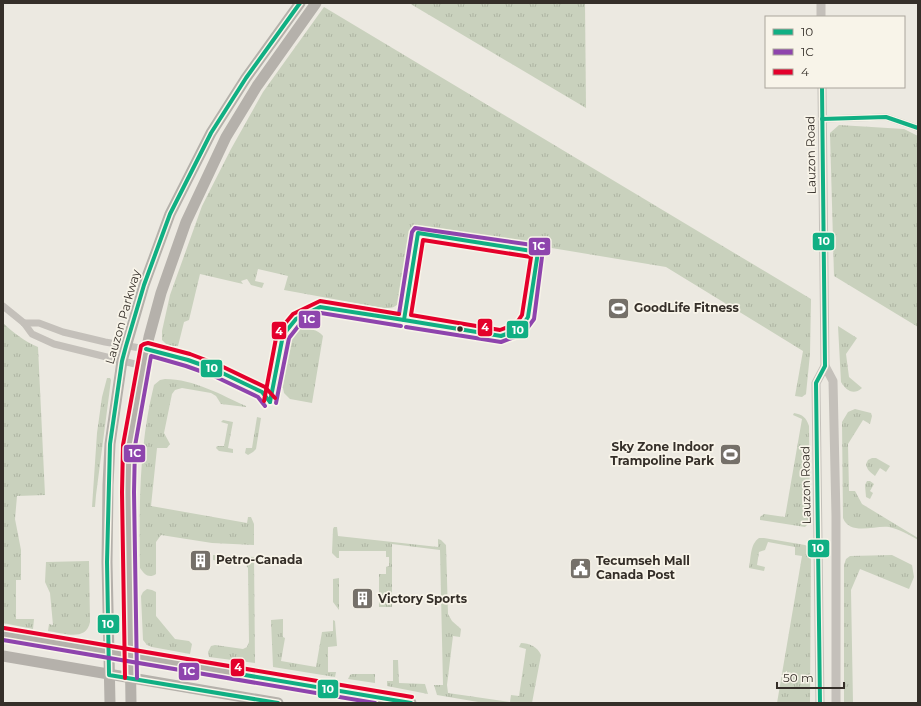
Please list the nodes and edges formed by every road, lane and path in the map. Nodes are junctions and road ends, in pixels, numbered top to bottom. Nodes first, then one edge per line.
1 (300, 3) edge
2 (316, 3) edge
3 (821, 3) edge
4 (822, 16) edge
5 (822, 88) edge
6 (822, 119) junction
7 (918, 128) edge
8 (3, 306) edge
9 (24, 323) junction
10 (126, 346) junction
11 (146, 349) junction
12 (122, 361) junction
13 (143, 366) junction
14 (825, 366) junction
15 (3, 634) edge
16 (109, 652) junction
17 (3, 656) edge
18 (131, 656) junction
19 (110, 675) junction
20 (131, 678) junction
21 (110, 703) edge
22 (131, 703) edge
23 (278, 703) edge
24 (412, 703) edge
25 (820, 703) edge
26 (836, 703) edge

1 - 10 main road, Lauzon Parkway
2 - 11 main road
3 - 4 street
5 - 6 street, Lauzon Road
6 - 7 street
6 - 14 street, Lauzon Road
8 - 9 street
9 - 10 street
9 - 12 street
10 - 11 street
10 - 12 main road, Lauzon Parkway
11 - 13 main road
12 - 13 street
12 - 16 main road, Lauzon Parkway
13 - 18 main road
14 - 25 street, Lauzon Road
14 - 26 street, Lauzon Road
15 - 16 main road
16 - 18 main road
16 - 19 main road, Lauzon Parkway
17 - 19 main road
18 - 20 main road
18 - 24 main road
19 - 20 main road
19 - 21 main road, Lauzon Parkway
20 - 22 main road
20 - 23 main road

